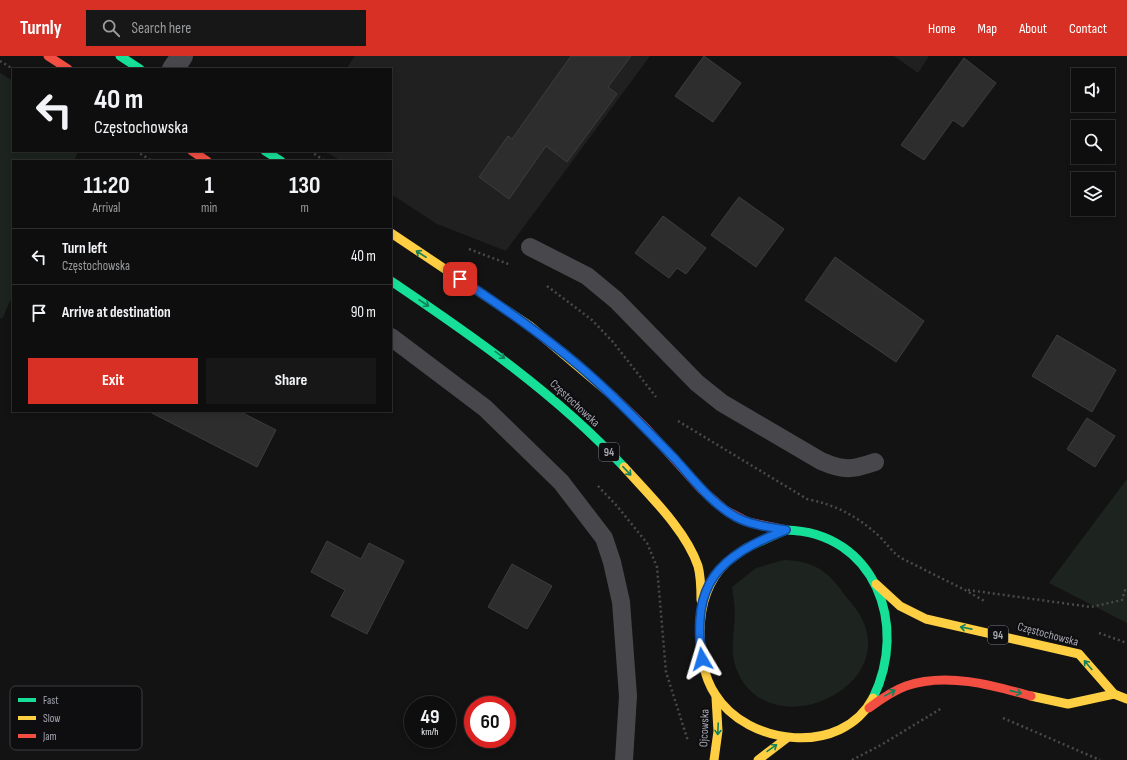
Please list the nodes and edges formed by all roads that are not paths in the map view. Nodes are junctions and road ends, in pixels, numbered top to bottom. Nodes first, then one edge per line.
1 (48, 56) edge
2 (120, 56) edge
3 (182, 56) edge
4 (66, 68) edge
5 (138, 68) edge
6 (174, 68) edge
7 (194, 152) edge
8 (267, 152) edge
9 (206, 160) edge
10 (279, 160) edge
11 (392, 235) edge
12 (530, 247) dead end
13 (392, 282) edge
14 (392, 338) edge
15 (875, 462) dead end
16 (786, 530) junction
17 (876, 583) junction
18 (701, 606) junction
19 (1114, 694) junction
20 (716, 697) junction
21 (1127, 699) edge
22 (859, 717) junction
23 (787, 738) junction
24 (624, 760) edge
25 (714, 760) edge
26 (758, 760) edge

1 - 4 main road
2 - 5 main road
3 - 6 street
7 - 9 main road
8 - 10 main road
16 -> 11 main road, 94
12 - 15 lane
13 -> 18 main road, Częstochowska / 94
14 - 24 lane
16 - 17 main road, 94
16 - 18 main road, 94
19 -> 17 main road, Częstochowska / 94
17 - 22 main road, 94
18 - 20 main road, 94
19 - 21 main road, Częstochowska / 94
22 -> 19 main road, 94
20 - 23 main road, 94
20 -> 25 main road, Ojcowska
22 - 23 main road, 94
26 -> 23 main road

